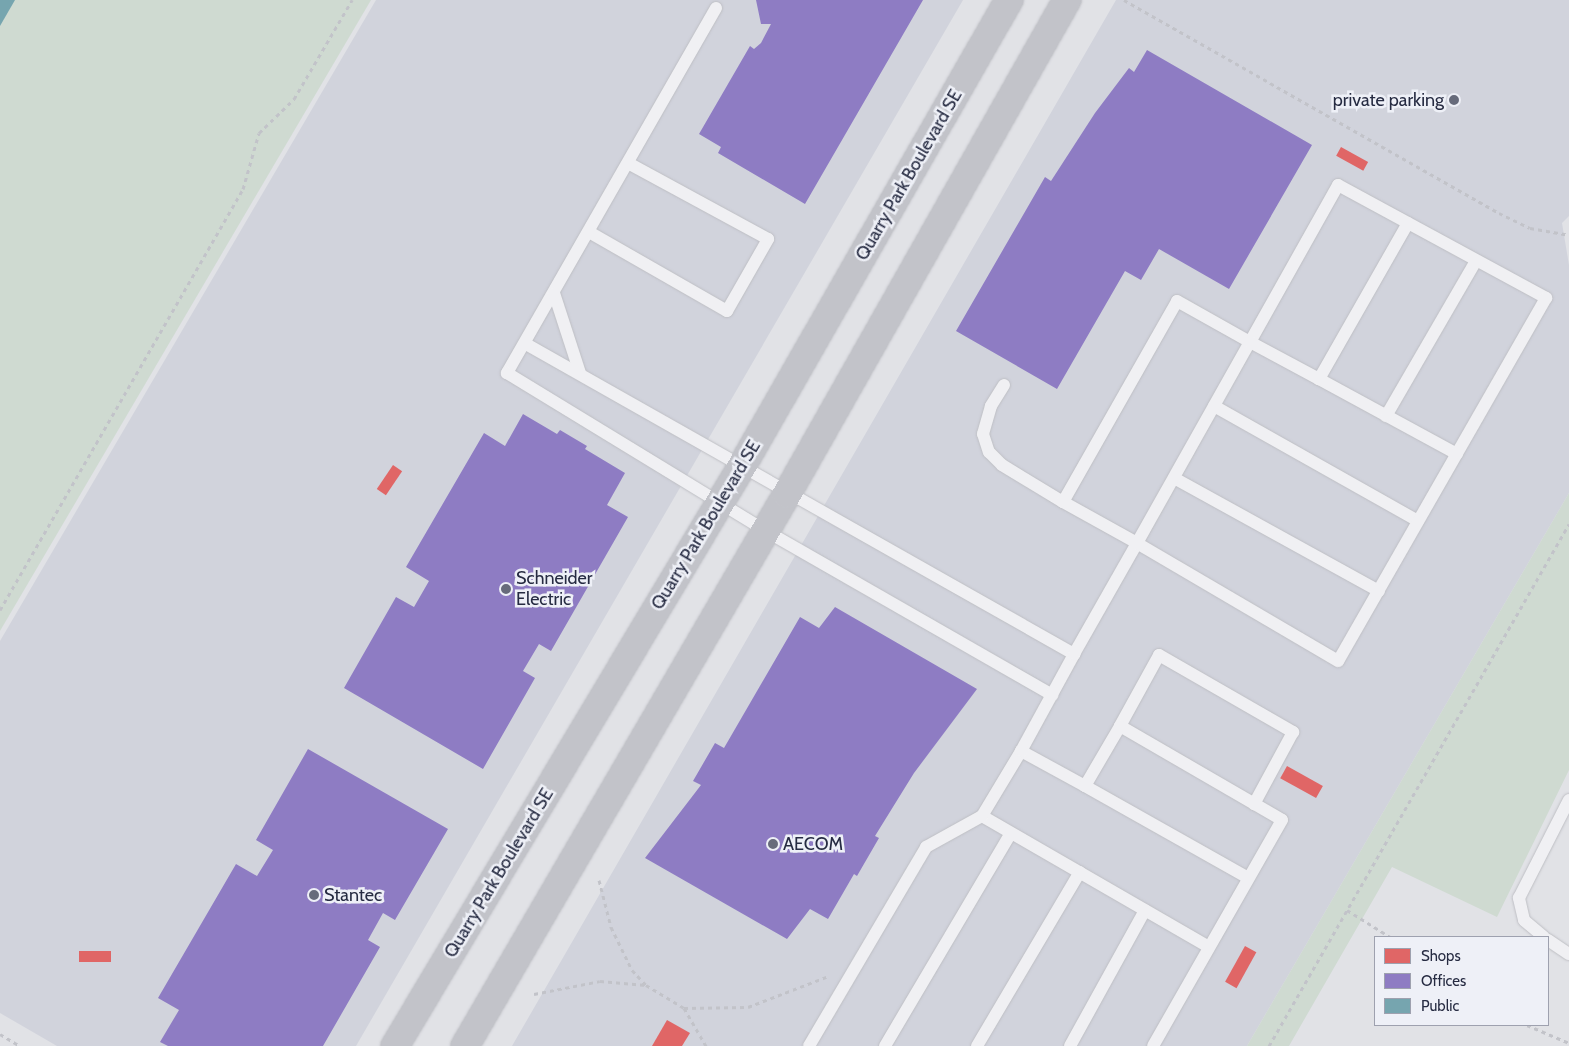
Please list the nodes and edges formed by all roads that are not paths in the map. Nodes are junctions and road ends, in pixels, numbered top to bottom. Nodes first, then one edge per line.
1 (1009, 0) edge
2 (1067, 0) edge
3 (716, 8) dead end
4 (628, 163) junction
5 (1408, 224) junction
6 (589, 232) junction
7 (1476, 260) junction
8 (554, 293) junction
9 (1250, 342) junction
10 (526, 344) junction
11 (580, 373) junction
12 (1319, 379) junction
13 (1004, 384) dead end
14 (1214, 406) junction
15 (1386, 416) junction
16 (1457, 454) junction
17 (742, 466) junction
18 (1174, 478) junction
19 (787, 494) junction
20 (721, 502) junction
21 (1063, 502) junction
22 (1418, 521) junction
23 (766, 531) junction
24 (1137, 543) junction
25 (1379, 591) junction
26 (1074, 654) junction
27 (1052, 695) junction
28 (1120, 726) junction
29 (1021, 752) junction
30 (1085, 786) junction
31 (1569, 800) edge
32 (1254, 804) junction
33 (982, 816) junction
34 (1011, 833) junction
35 (1080, 872) junction
36 (1248, 878) junction
37 (1145, 910) junction
38 (1543, 936) edge
39 (1549, 941) edge
40 (1209, 947) junction
41 (1569, 954) edge
42 (396, 1046) edge
43 (464, 1046) edge
44 (809, 1046) edge
45 (885, 1046) edge
46 (977, 1046) edge
47 (1070, 1046) edge
48 (1153, 1046) edge

1 - 17 main road, Quarry Park Boulevard SE
2 - 19 main road
3 - 4 lane
4 - 6 lane
4 - 6 lane
5 - 7 lane
5 - 9 lane
5 - 12 lane
6 - 8 lane
7 - 15 lane
7 - 16 lane
8 - 10 lane
8 - 11 lane
9 - 12 lane
9 - 14 lane
9 - 21 lane
10 - 11 lane
10 - 20 lane
11 - 17 lane
12 - 15 lane
13 - 21 lane
14 - 18 lane
14 - 22 lane
15 - 16 lane
16 - 22 lane
17 - 19 lane
17 - 20 main road, Quarry Park Boulevard SE
18 - 24 lane
18 - 25 lane
19 - 23 main road
19 - 26 lane
20 - 23 lane
20 - 42 main road, Quarry Park Boulevard SE
21 - 24 lane
22 - 25 lane
23 - 27 lane
23 - 43 main road
24 - 25 lane
24 - 26 lane
26 - 27 lane
27 - 29 lane
28 - 30 lane
28 - 32 lane
28 - 32 lane
29 - 30 lane
29 - 33 lane
30 - 36 lane
31 - 38 lane
32 - 36 lane
33 - 34 lane
33 - 44 lane
34 - 35 lane
34 - 45 lane
35 - 37 lane
35 - 46 lane
36 - 40 lane
37 - 40 lane
37 - 47 lane
39 - 41 lane
40 - 48 lane

